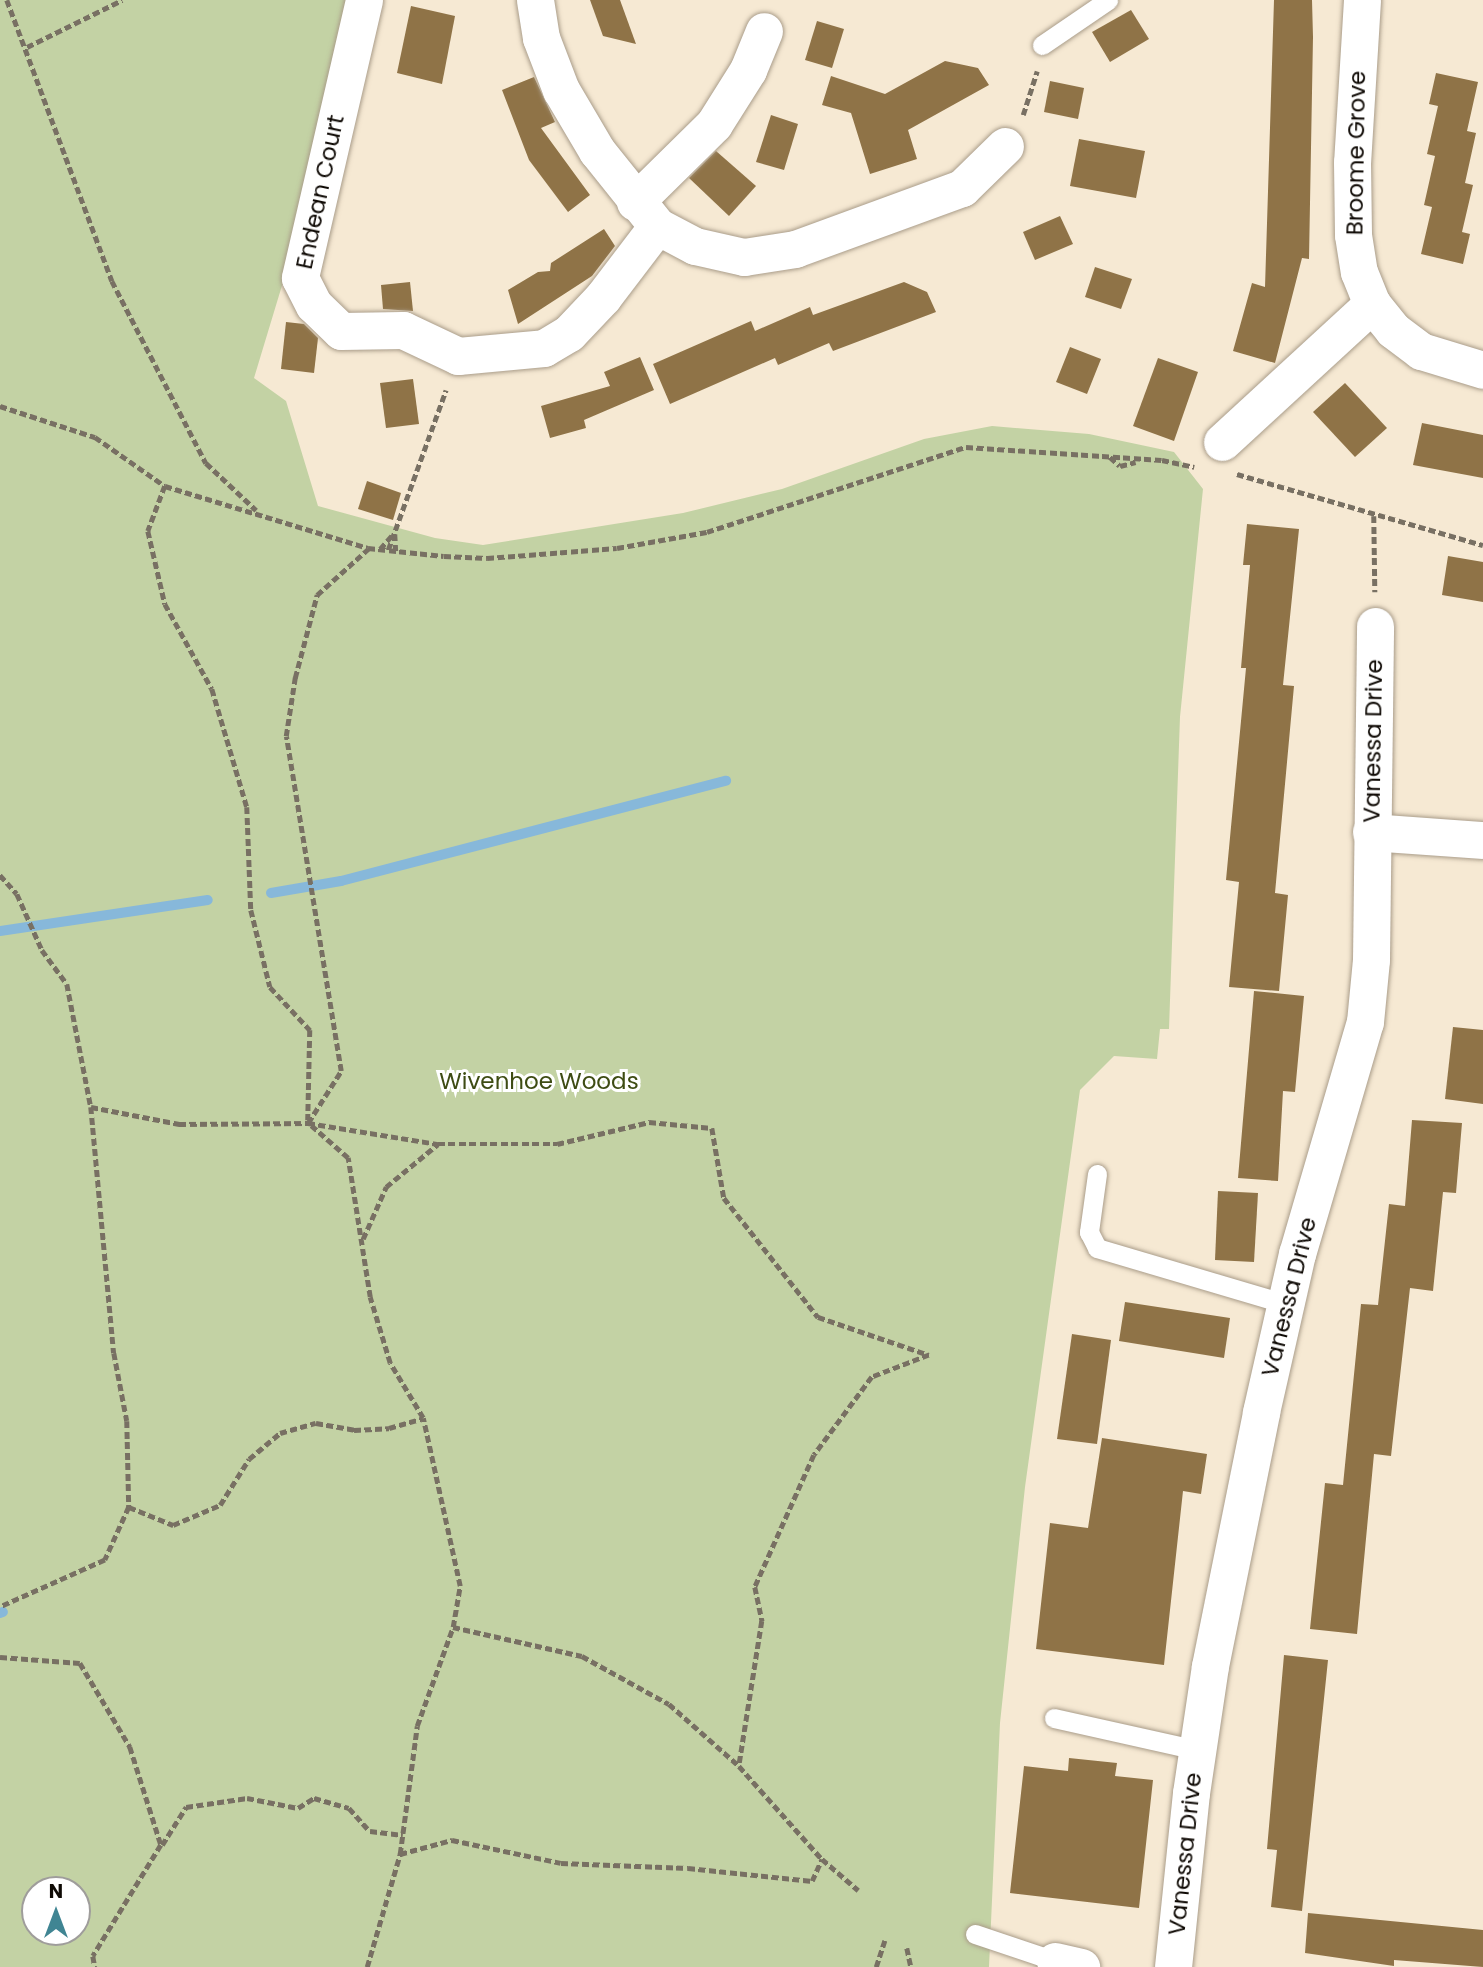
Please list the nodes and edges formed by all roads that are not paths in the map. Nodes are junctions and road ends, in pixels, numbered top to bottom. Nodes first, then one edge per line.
1 (364, 0) edge
2 (535, 0) edge
3 (1108, 0) edge
4 (1362, 0) edge
5 (764, 31) dead end
6 (1042, 45) road end
7 (1004, 146) road end
8 (646, 214) junction
9 (1372, 304) junction
10 (1483, 370) edge
11 (1217, 460) road end
12 (1376, 626) road end
13 (1371, 832) junction
14 (1483, 840) edge
15 (1097, 1174) dead end
16 (1286, 1304) junction
17 (1055, 1717) dead end
18 (1197, 1750) junction
19 (975, 1934) dead end
20 (1068, 1964) edge
21 (1173, 1967) edge

1 - 8 street, Endean Court
2 - 8 street
3 - 6 lane
4 - 9 street, Broome Grove
5 - 8 street
7 - 8 street
9 - 10 street, Broome Grove
9 - 11 street
12 - 13 street, Vanessa Drive
13 - 14 street
13 - 16 street, Vanessa Drive
15 - 16 lane
16 - 18 street, Vanessa Drive
17 - 18 lane
18 - 21 street, Vanessa Drive
19 - 20 lane

